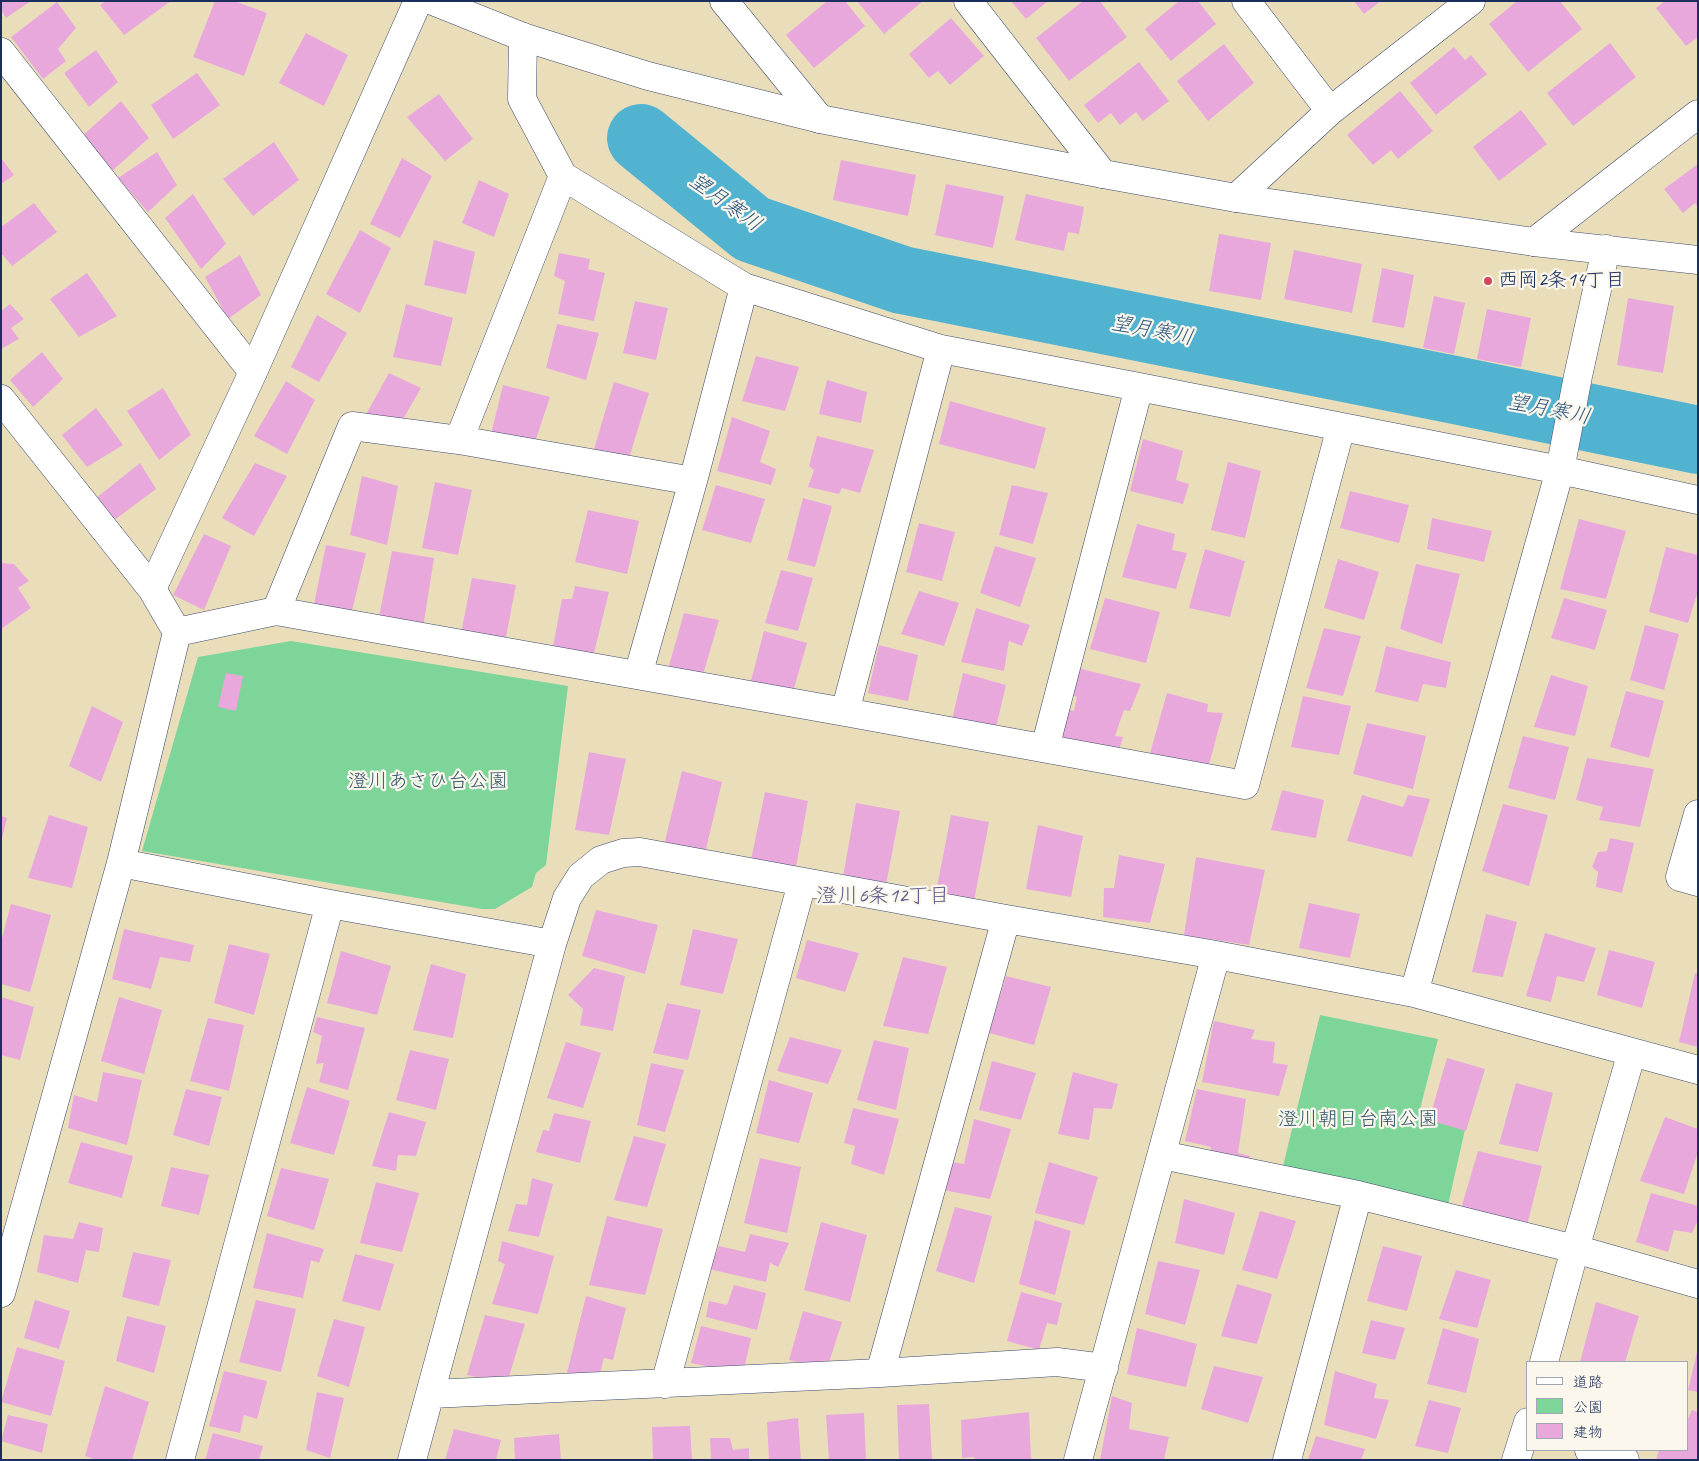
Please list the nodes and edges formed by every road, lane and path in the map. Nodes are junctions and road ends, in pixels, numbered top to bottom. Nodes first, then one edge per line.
1 (418, 1) edge
2 (433, 1) edge
3 (724, 1) edge
4 (968, 1) edge
5 (1246, 1) edge
6 (1471, 1) edge
7 (524, 38) junction
8 (1, 52) edge
9 (1330, 111) junction
10 (1698, 114) edge
11 (820, 118) junction
12 (1103, 174) junction
13 (563, 176) junction
14 (1236, 198) junction
15 (1534, 242) junction
16 (1606, 249) junction
17 (1698, 260) edge
18 (744, 287) junction
19 (941, 349) junction
20 (253, 372) junction
21 (1139, 387) junction
22 (1, 399) edge
23 (1342, 427) junction
24 (459, 440) junction
25 (1560, 470) junction
26 (693, 481) junction
27 (1698, 500) edge
28 (152, 589) junction
29 (276, 611) junction
30 (177, 632) junction
31 (638, 675) junction
32 (845, 712) junction
33 (1045, 748) junction
34 (1698, 814) edge
35 (121, 863) junction
36 (1698, 882) edge
37 (802, 883) junction
38 (330, 904) junction
39 (1006, 920) junction
40 (552, 944) junction
41 (1216, 955) junction
42 (1414, 993) junction
43 (1632, 1052) junction
44 (1698, 1070) edge
45 (1162, 1155) junction
46 (1358, 1194) junction
47 (1574, 1249) junction
48 (1698, 1284) edge
49 (1, 1293) edge
50 (1544, 1361) edge
51 (1104, 1368) junction
52 (880, 1373) junction
53 (665, 1384) junction
54 (431, 1394) junction
55 (1526, 1432) edge
56 (1592, 1451) edge
57 (180, 1460) edge
58 (412, 1460) edge
59 (1078, 1460) edge
60 (1287, 1460) edge
61 (1516, 1460) edge
62 (1625, 1460) edge

1 - 20 street
2 - 7 street
3 - 11 street
4 - 12 street
5 - 9 street
6 - 9 street
7 - 11 street
7 - 13 street
8 - 20 street
9 - 14 street
10 - 15 street
11 - 12 street
12 - 14 street
13 - 18 street
13 - 24 street
14 - 15 street
15 - 16 street
16 - 17 street
16 - 25 street
18 - 19 street
18 - 26 street
19 - 21 street
19 - 32 street
20 - 28 street
21 - 23 street
21 - 33 street
22 - 28 street
23 - 25 street
23 - 33 street
24 - 26 street
24 - 29 street
25 - 27 street
25 - 42 street
26 - 31 street
28 - 30 street
29 - 30 street
29 - 31 street
30 - 35 street
31 - 32 street
32 - 33 street
34 - 36 street
35 - 38 street
35 - 49 street
37 - 39 street
37 - 40 street
37 - 53 street
38 - 40 street
38 - 57 street
39 - 41 street
39 - 52 street
40 - 54 street
41 - 42 street
41 - 45 street
42 - 43 street
43 - 44 street
43 - 47 street
45 - 46 street
45 - 51 street
46 - 47 street
46 - 60 street
47 - 48 street
47 - 50 street
51 - 52 street
51 - 59 street
52 - 53 street
53 - 54 street
54 - 58 street
55 - 61 street
56 - 62 street

